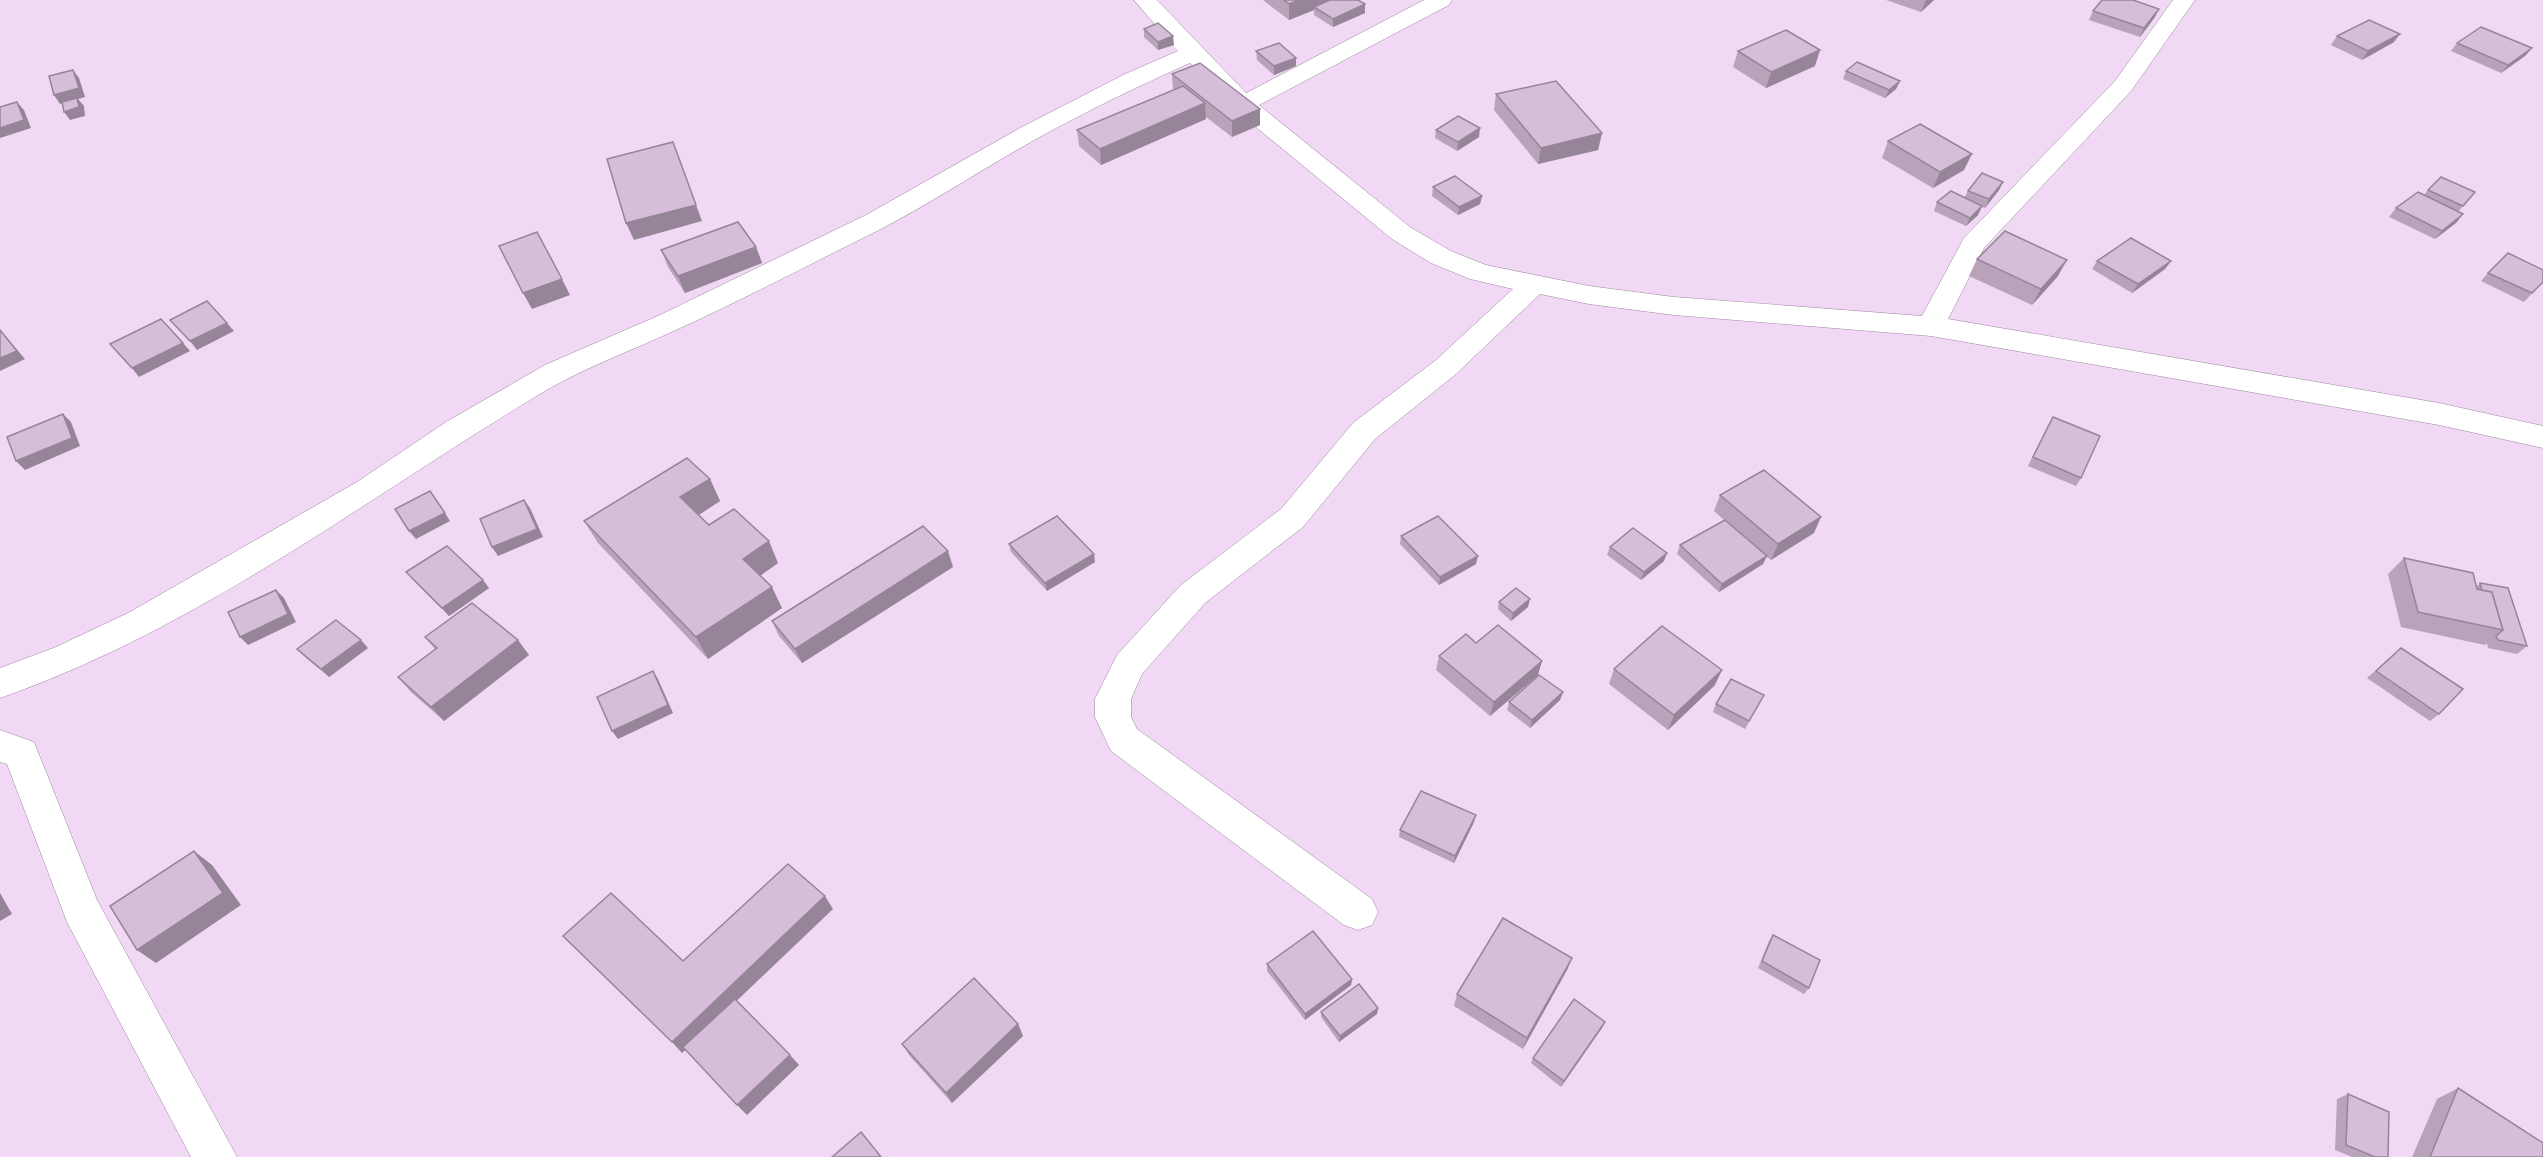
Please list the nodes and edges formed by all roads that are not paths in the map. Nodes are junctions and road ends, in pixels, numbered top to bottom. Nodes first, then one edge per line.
1 (1145, 0) edge
2 (1441, 0) edge
3 (2184, 0) edge
4 (1192, 53) junction
5 (1243, 104) junction
6 (1534, 284) junction
7 (1931, 326) junction
8 (2543, 437) edge
9 (0, 683) edge
10 (0, 746) edge
11 (1358, 912) dead end
12 (215, 1157) edge

1 - 4 street
2 - 5 street
3 - 7 street
4 - 5 street
4 - 9 street
5 - 6 street
6 - 7 street
6 - 11 street
7 - 8 street
10 - 12 street

